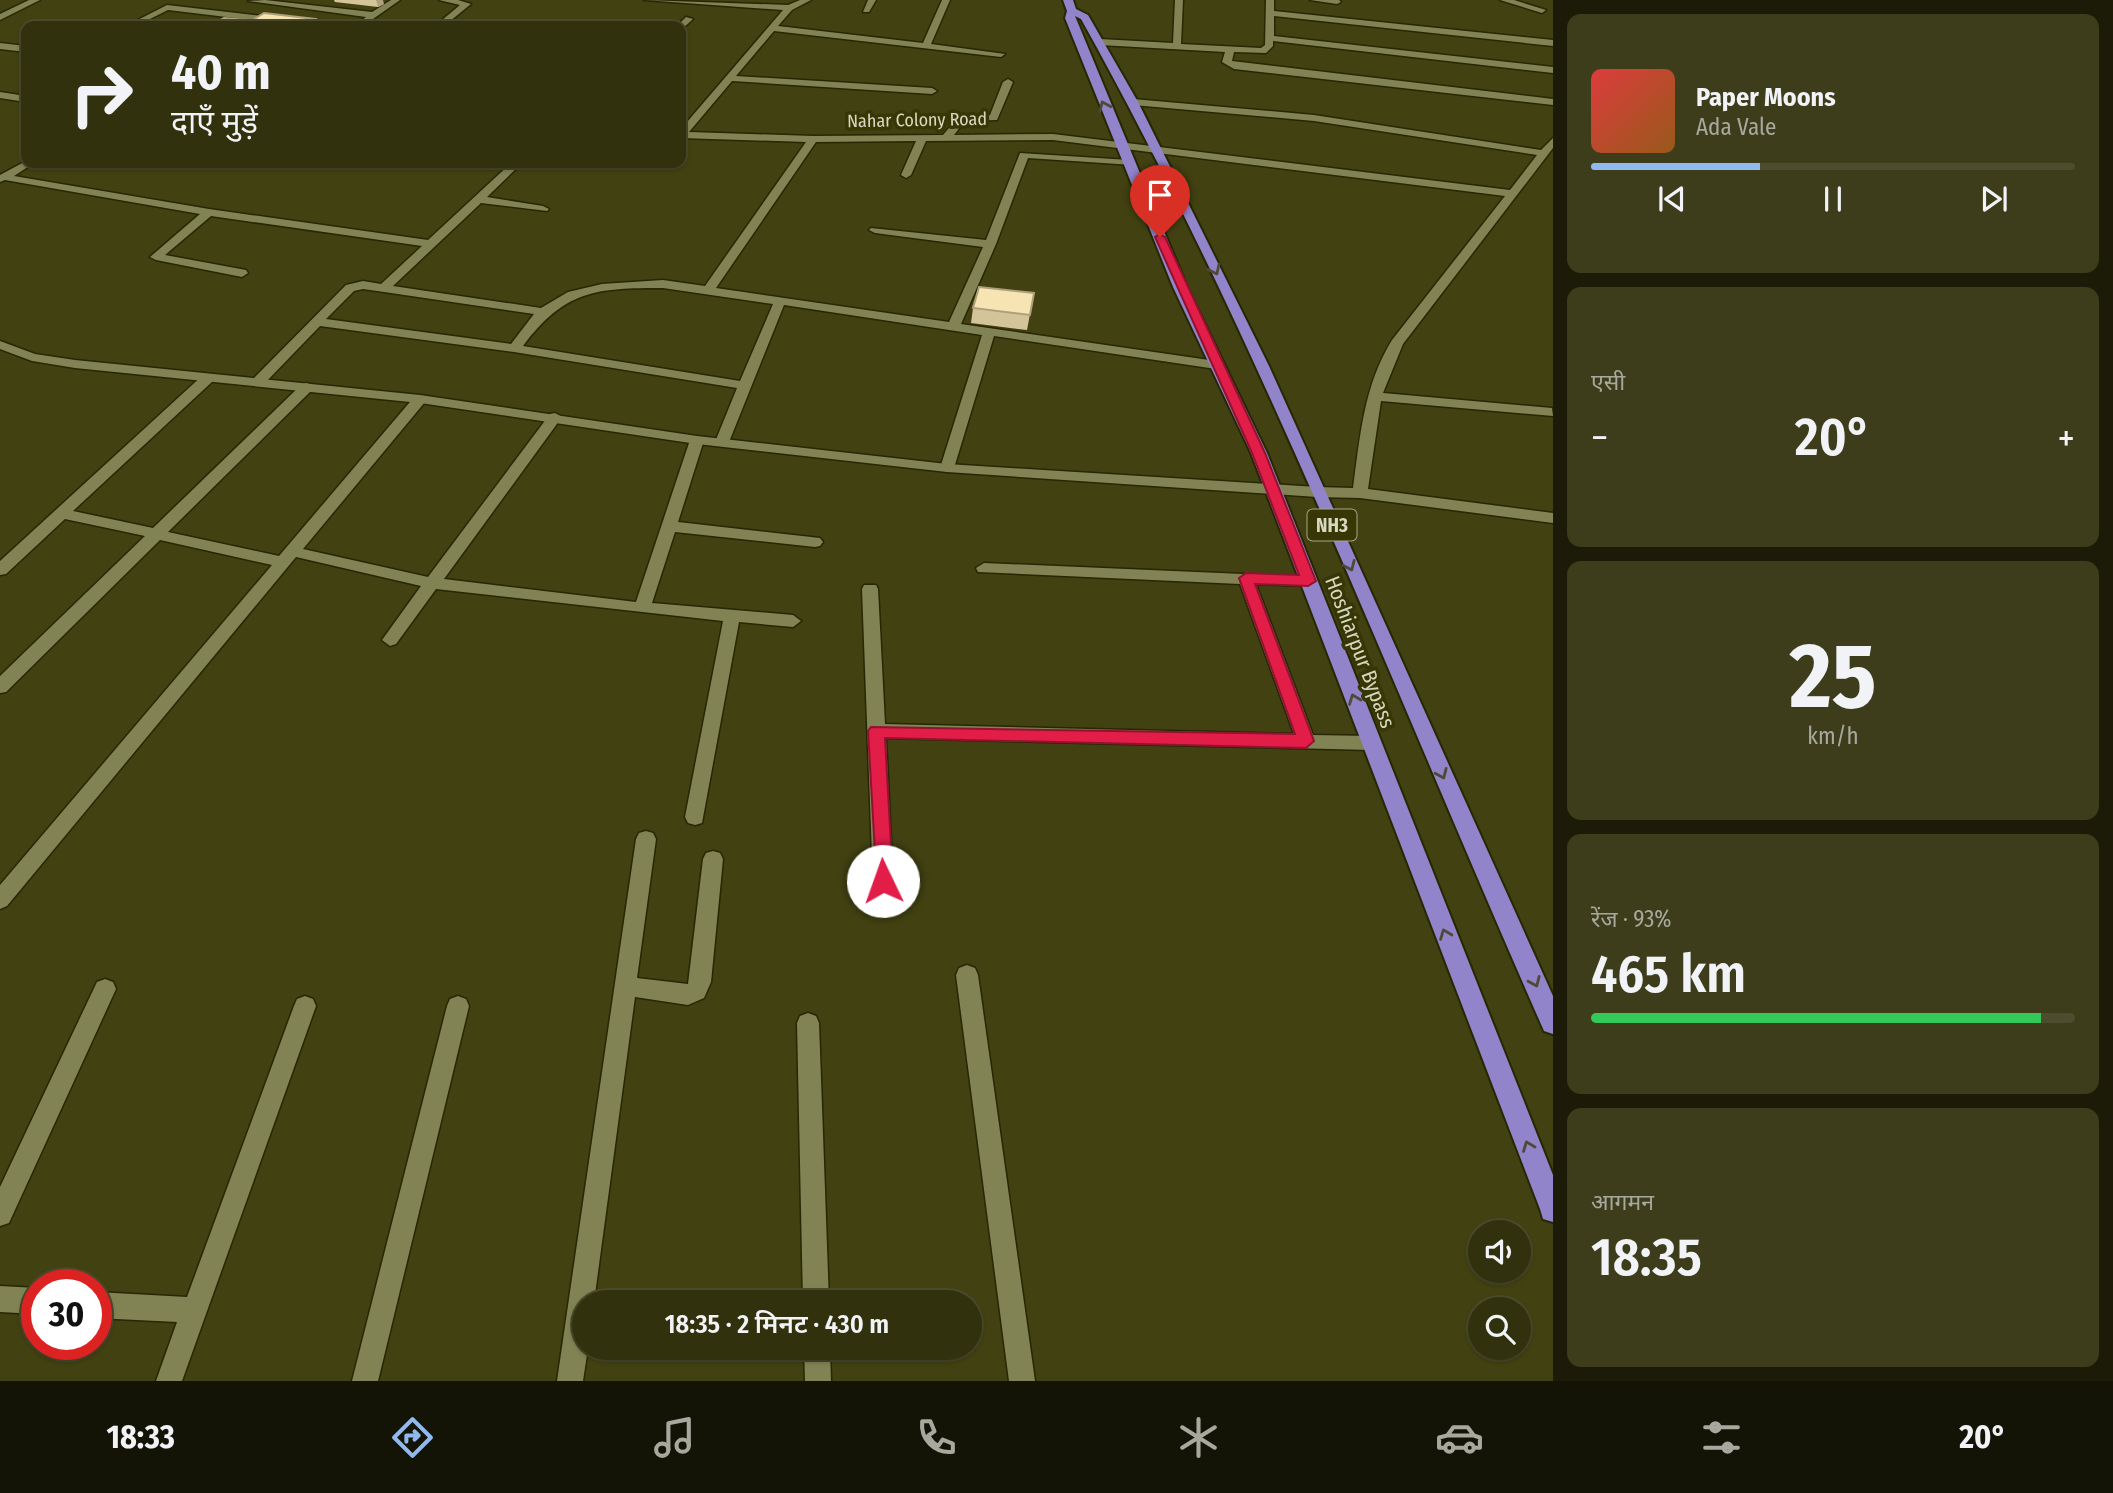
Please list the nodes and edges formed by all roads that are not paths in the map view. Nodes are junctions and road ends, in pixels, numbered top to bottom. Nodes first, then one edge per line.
1 (36, 0) edge
2 (180, 0) edge
3 (381, 0) edge
4 (443, 0) edge
5 (648, 0) edge
6 (807, 0) edge
7 (872, 0) edge
8 (946, 0) edge
9 (1179, 0) edge
10 (1270, 0) edge
11 (1314, 0) edge
12 (1504, 0) edge
13 (252, 1) edge
14 (394, 1) edge
15 (1337, 1) edge
16 (760, 3) edge
17 (1070, 5) edge
18 (167, 7) junction
19 (789, 8) junction
20 (866, 10) dead end
21 (1542, 10) dead end
22 (1269, 13) junction
23 (373, 15) junction
24 (0, 17) edge
25 (689, 19) dead end
26 (1339, 19) junction
27 (140, 21) edge
28 (281, 21) edge
29 (365, 21) edge
30 (445, 21) edge
31 (686, 22) edge
32 (771, 28) junction
33 (1413, 28) junction
34 (1271, 38) junction
35 (1100, 42) junction
36 (1553, 43) edge
37 (1177, 45) junction
38 (0, 46) edge
39 (926, 46) junction
40 (21, 48) edge
41 (1230, 49) junction
42 (1001, 54) dead end
43 (1418, 54) junction
44 (1553, 70) edge
45 (731, 78) junction
46 (1008, 82) dead end
47 (932, 91) dead end
48 (0, 95) edge
49 (21, 98) edge
50 (1133, 102) junction
51 (1553, 102) edge
52 (686, 129) edge
53 (686, 135) edge
54 (923, 137) junction
55 (947, 137) junction
56 (813, 139) junction
57 (1553, 141) edge
58 (1121, 143) junction
59 (1154, 147) junction
60 (1543, 153) junction
61 (1129, 163) junction
62 (21, 167) edge
63 (512, 168) edge
64 (906, 175) dead end
65 (2, 178) edge
66 (1511, 193) junction
67 (479, 199) junction
68 (544, 209) dead end
69 (209, 212) junction
70 (875, 230) dead end
71 (430, 244) junction
72 (990, 244) junction
73 (242, 273) dead end
74 (384, 288) junction
75 (709, 289) junction
76 (780, 301) junction
77 (543, 312) junction
78 (317, 322) junction
79 (953, 327) junction
80 (989, 333) junction
81 (0, 345) edge
82 (514, 348) junction
83 (1216, 365) junction
84 (208, 378) junction
85 (258, 382) junction
86 (747, 386) junction
87 (307, 387) junction
88 (1374, 396) junction
89 (420, 399) junction
90 (1553, 411) edge
91 (555, 417) junction
92 (697, 440) junction
93 (722, 442) junction
94 (947, 468) junction
95 (1274, 490) junction
96 (1317, 492) junction
97 (1360, 493) junction
98 (62, 513) junction
99 (1552, 519) edge
100 (668, 526) junction
101 (154, 534) junction
102 (815, 542) dead end
103 (287, 557) junction
104 (984, 568) dead end
105 (0, 570) edge
106 (1246, 578) junction
107 (1308, 581) junction
108 (433, 583) junction
109 (870, 589) dead end
110 (642, 608) junction
111 (732, 615) junction
112 (793, 621) dead end
113 (390, 640) dead end
114 (0, 687) edge
115 (877, 731) junction
116 (1306, 741) junction
117 (1371, 743) junction
118 (695, 817) dead end
119 (646, 839) dead end
120 (713, 859) dead end
121 (883, 881) dead end
122 (0, 900) edge
123 (967, 975) dead end
124 (626, 986) junction
125 (106, 989) dead end
126 (305, 1006) dead end
127 (458, 1006) dead end
128 (808, 1023) dead end
129 (1553, 1023) edge
130 (1553, 1209) edge
131 (0, 1214) edge
132 (816, 1290) edge
133 (0, 1299) edge
134 (21, 1300) edge
135 (112, 1306) edge
136 (195, 1310) junction
137 (817, 1360) edge
138 (169, 1381) edge
139 (365, 1381) edge
140 (570, 1381) edge
141 (818, 1381) edge
142 (1022, 1381) edge

1 - 24 street
2 - 18 street
3 - 14 street
4 - 30 street
5 - 16 street
6 - 19 street
7 - 20 street
8 - 39 street
9 - 37 street
10 - 22 street
11 - 15 street
12 - 21 street
13 - 23 street
14 - 23 street
15 - 26 street
16 - 19 street
17 - 35 highway, NH3
58 -> 17 highway, Hoshiarpur Bypass / NH3
18 - 27 street
18 - 28 street
19 - 32 street
22 - 26 street
22 - 34 street
23 - 29 street
25 - 31 street
26 - 33 street
32 - 39 street
32 - 45 street
33 - 36 street
33 - 43 street
34 - 41 street
34 - 43 street
35 - 37 street
35 - 50 highway, NH3
37 - 41 street
38 - 40 street
39 - 42 street
41 - 51 street
43 - 44 street
45 - 47 street
45 - 52 street
46 - 55 street
48 - 49 street
50 - 59 highway, NH3
50 - 60 street
53 - 56 street, Nahar Colony Road
54 - 55 street, Nahar Colony Road
54 - 56 street, Nahar Colony Road
54 - 64 street
55 - 58 street, Nahar Colony Road
56 - 75 street
57 - 60 street
58 - 59 street, Nahar Colony Road
58 - 61 highway, Hoshiarpur Bypass / NH3
59 - 66 street, Nahar Colony Road
59 -> 96 highway, NH3
60 - 66 street
61 - 72 street
61 - 83 highway, Hoshiarpur Bypass / NH3
62 - 65 street
63 - 67 street
65 - 69 street
66 - 88 street
67 - 68 street
67 - 71 street
69 - 71 street
69 - 73 street
70 - 72 street
71 - 74 street
72 - 79 street
74 - 77 street
74 - 78 street
75 - 76 street
75 - 77 street
76 - 79 street
76 - 86 street
77 - 82 street
78 - 82 street
78 - 85 street
79 - 80 street
80 - 83 street
80 - 94 street
81 - 84 street
82 - 86 street
83 - 95 highway, Hoshiarpur Bypass / NH3
84 - 85 street
84 - 98 street
85 - 87 street
86 - 93 street
87 - 89 street
87 - 101 street
88 - 90 street
88 - 97 street
89 - 91 street
89 - 103 street
91 - 92 street
91 - 108 street
92 - 93 street
92 - 100 street
93 - 94 street
94 - 95 street
95 - 96 street
95 - 107 highway, Hoshiarpur Bypass / NH3
96 - 97 street
96 -> 129 highway, NH3
97 - 99 street
98 - 101 street
98 - 105 street
100 - 102 street
100 - 110 street
101 - 103 street
101 - 114 street
103 - 108 street
103 - 122 street
104 - 106 street
106 - 107 street
106 - 116 street
117 -> 107 highway, Hoshiarpur Bypass / NH3
108 - 110 street
108 - 113 street
109 - 115 street
110 - 111 street
111 - 112 street
111 - 118 street
115 - 116 street
115 - 121 street
116 - 117 street
130 -> 117 highway, Hoshiarpur Bypass / NH3
119 - 124 street
120 - 124 street
123 - 142 street
124 - 140 street
125 - 131 street
126 - 136 street
127 - 139 street
128 - 132 street
133 - 134 street
135 - 136 street
136 - 138 street
137 - 141 street

